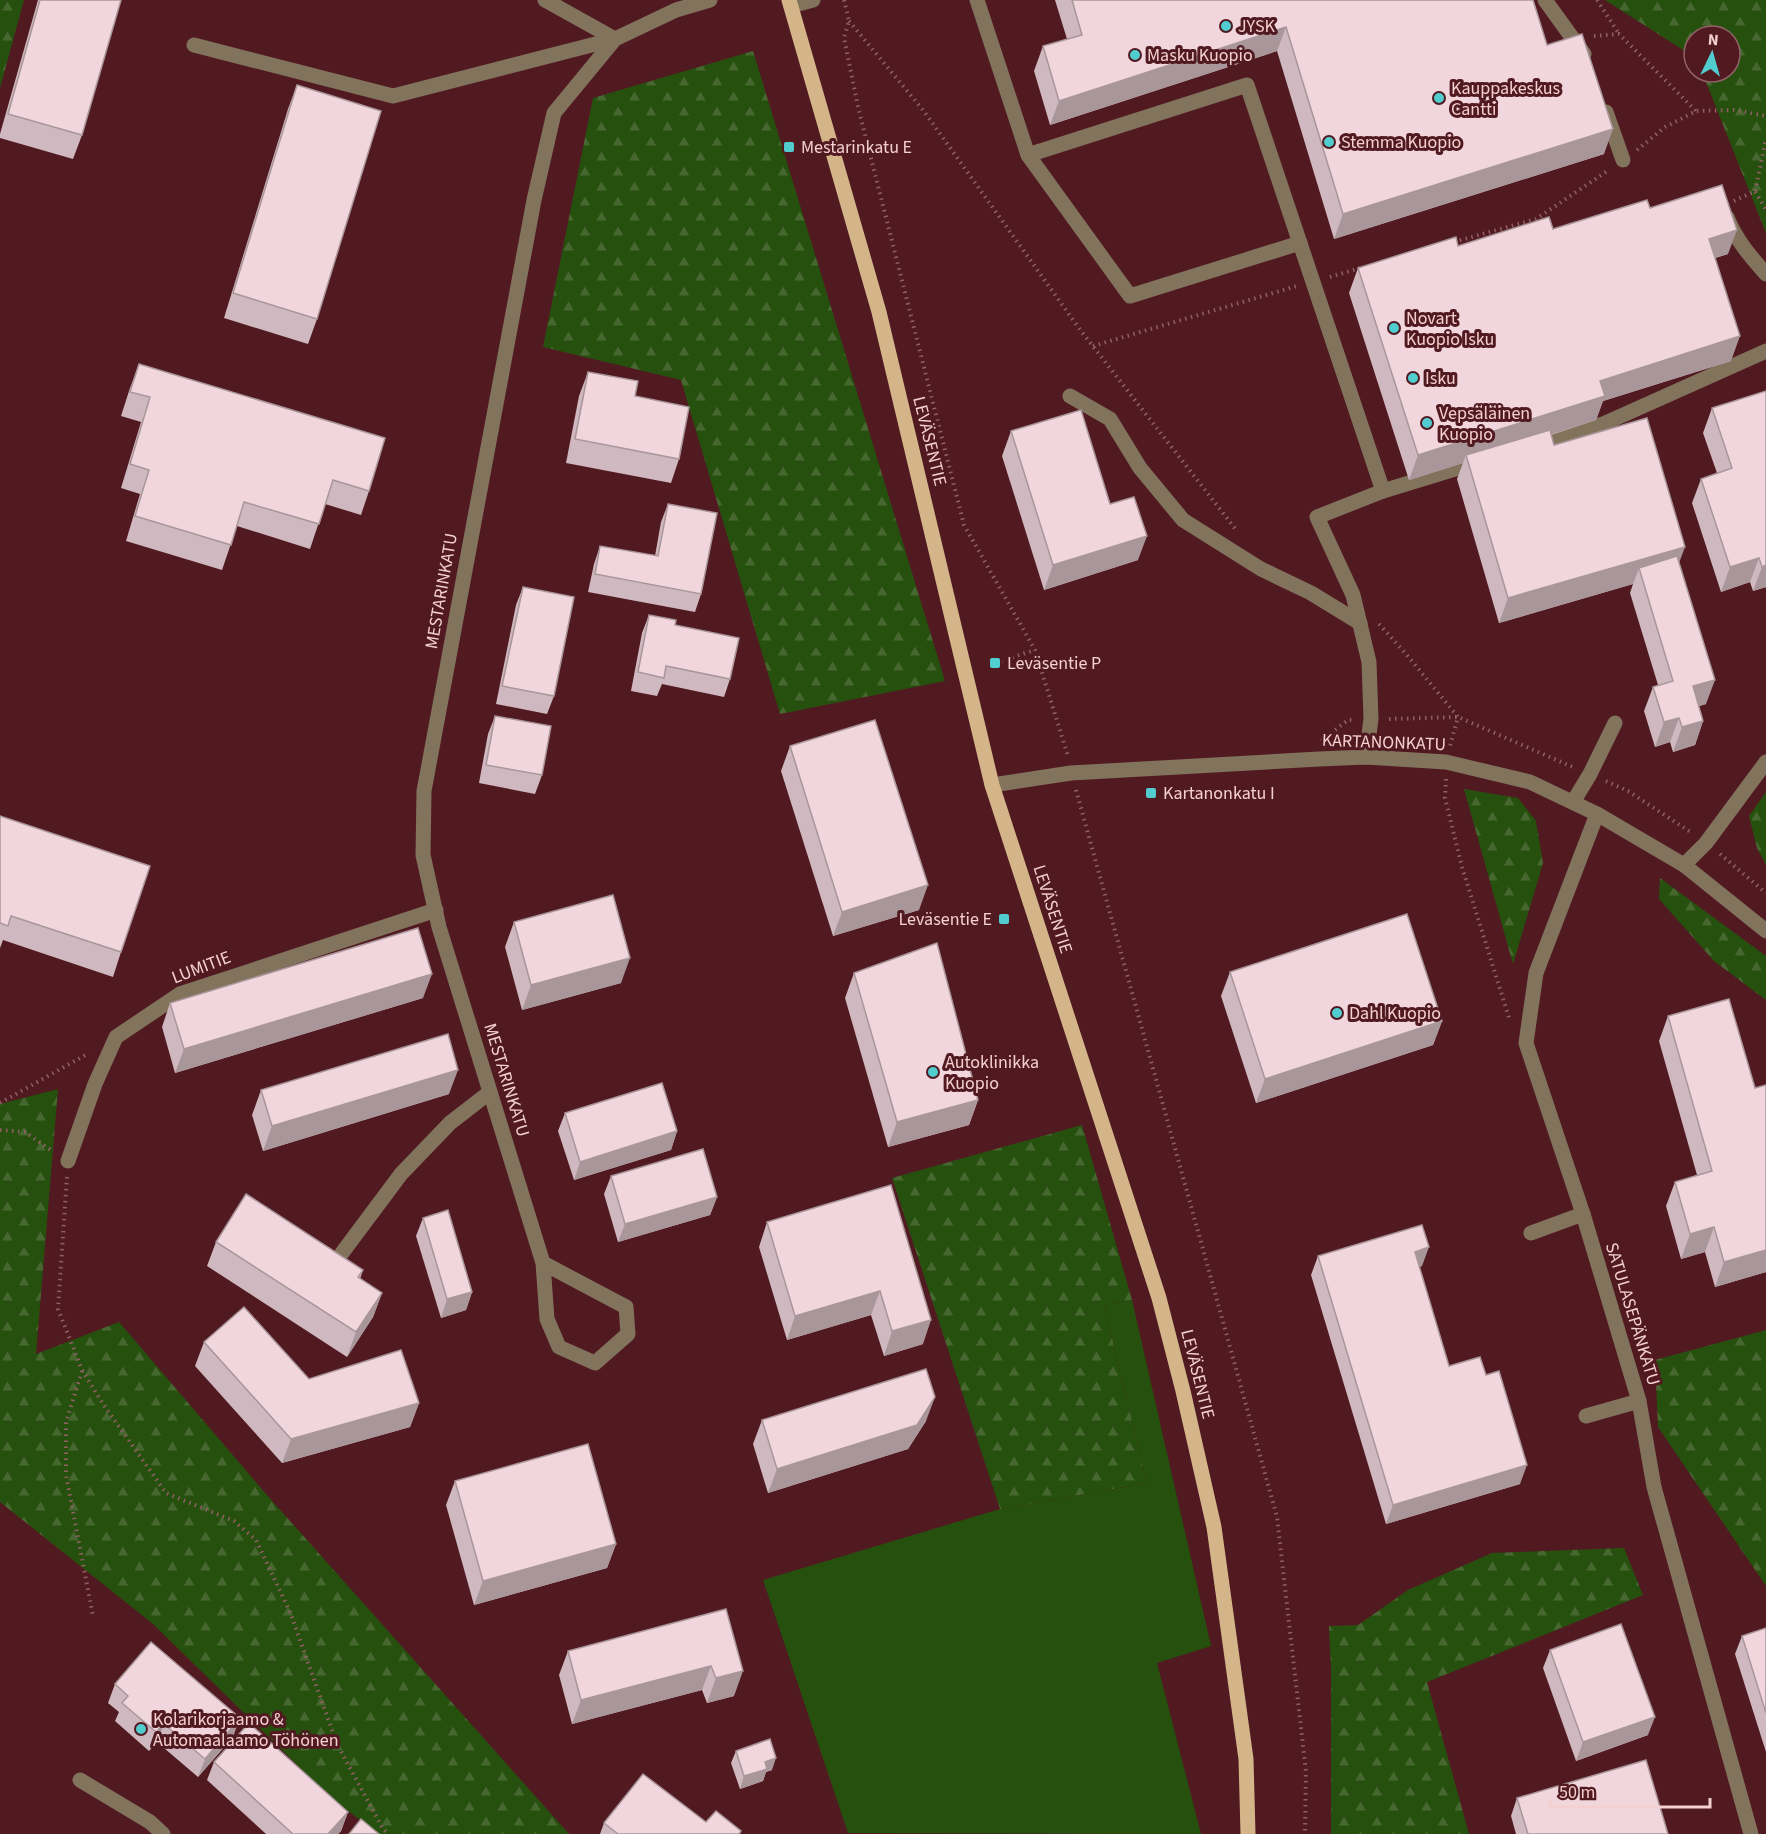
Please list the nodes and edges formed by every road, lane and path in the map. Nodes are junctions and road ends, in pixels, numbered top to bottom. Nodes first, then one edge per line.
1 (545, 0) edge
2 (710, 0) edge
3 (813, 0) edge
4 (844, 0) edge
5 (977, 0) edge
6 (1545, 0) edge
7 (1597, 0) edge
8 (790, 3) edge
9 (849, 21) junction
10 (1619, 34) junction
11 (1572, 38) junction
12 (615, 39) junction
13 (194, 45) dead end
14 (1589, 66) edge
15 (1600, 97) edge
16 (1696, 111) junction
17 (1766, 116) edge
18 (1766, 139) edge
19 (1028, 156) junction
20 (1623, 160) junction
21 (1755, 191) junction
22 (1722, 206) joint
23 (1766, 210) edge
24 (1300, 243) junction
25 (1447, 244) edge
26 (1368, 266) edge
27 (1766, 274) edge
28 (1312, 282) junction
29 (1093, 346) junction
30 (1766, 351) edge
31 (1070, 396) dead end
32 (1515, 451) edge
33 (1493, 458) edge
34 (1383, 492) junction
35 (1240, 534) dead end
36 (1368, 622) junction
37 (1035, 650) junction
38 (995, 663) dead end
39 (1615, 723) dead end
40 (1366, 757) junction
41 (1446, 762) junction
42 (1766, 762) edge
43 (1071, 773) junction
44 (992, 785) junction
45 (1573, 802) junction
46 (1597, 814) junction
47 (1684, 866) junction
48 (436, 910) junction
49 (1766, 931) edge
50 (1513, 1031) dead end
51 (116, 1037) junction
52 (490, 1092) junction
53 (0, 1103) edge
54 (0, 1130) edge
55 (68, 1161) junction
56 (1583, 1214) junction
57 (1531, 1233) dead end
58 (342, 1253) edge
59 (543, 1263) junction
60 (82, 1370) junction
61 (1639, 1401) junction
62 (1586, 1416) dead end
63 (93, 1616) dead end
64 (80, 1780) dead end
65 (163, 1834) edge
66 (388, 1834) edge
67 (1248, 1834) edge
68 (1305, 1834) edge
69 (1751, 1834) edge

1 - 12 street
2 - 12 street, MESTARINKATU
3 - 8 street
4 - 9 path
5 - 19 street
6 - 11 street
7 - 10 path
8 - 44 main road, LEVÄSENTIE
9 - 29 path
9 - 37 path
10 - 11 path
10 - 16 path
11 - 14 street
12 - 13 street
12 - 48 street, MESTARINKATU
15 - 20 street
16 - 17 path
16 - 20 path
18 - 21 path
19 - 24 street
19 - 24 street
20 - 25 path
21 - 22 path
21 - 23 path
22 - 27 street
24 - 28 street
26 - 28 path
28 - 29 path
28 - 34 street
29 - 35 path
30 - 32 street
31 - 36 street
33 - 34 street
34 - 36 street
36 - 40 street
36 - 41 path
37 - 38 path
37 - 43 path
39 - 45 street
40 - 41 street, KARTANONKATU
40 - 43 street, KARTANONKATU
41 - 45 street, KARTANONKATU
41 - 50 path
42 - 47 street
43 - 44 street, KARTANONKATU
43 - 68 path
44 - 67 main road, LEVÄSENTIE
45 - 46 street, KARTANONKATU
46 - 47 street, KARTANONKATU
46 - 56 street, SATULASEPÄNKATU
47 - 49 street, KARTANONKATU
48 - 51 street, LUMITIE
48 - 52 street, MESTARINKATU
51 - 53 path
51 - 55 street
52 - 58 street
52 - 59 street, MESTARINKATU
54 - 55 path
55 - 60 path
56 - 57 street
56 - 61 street, SATULASEPÄNKATU
59 - 59 street, MESTARINKATU
60 - 63 path
60 - 66 path
61 - 62 street
61 - 69 street, SATULASEPÄNKATU
64 - 65 street

